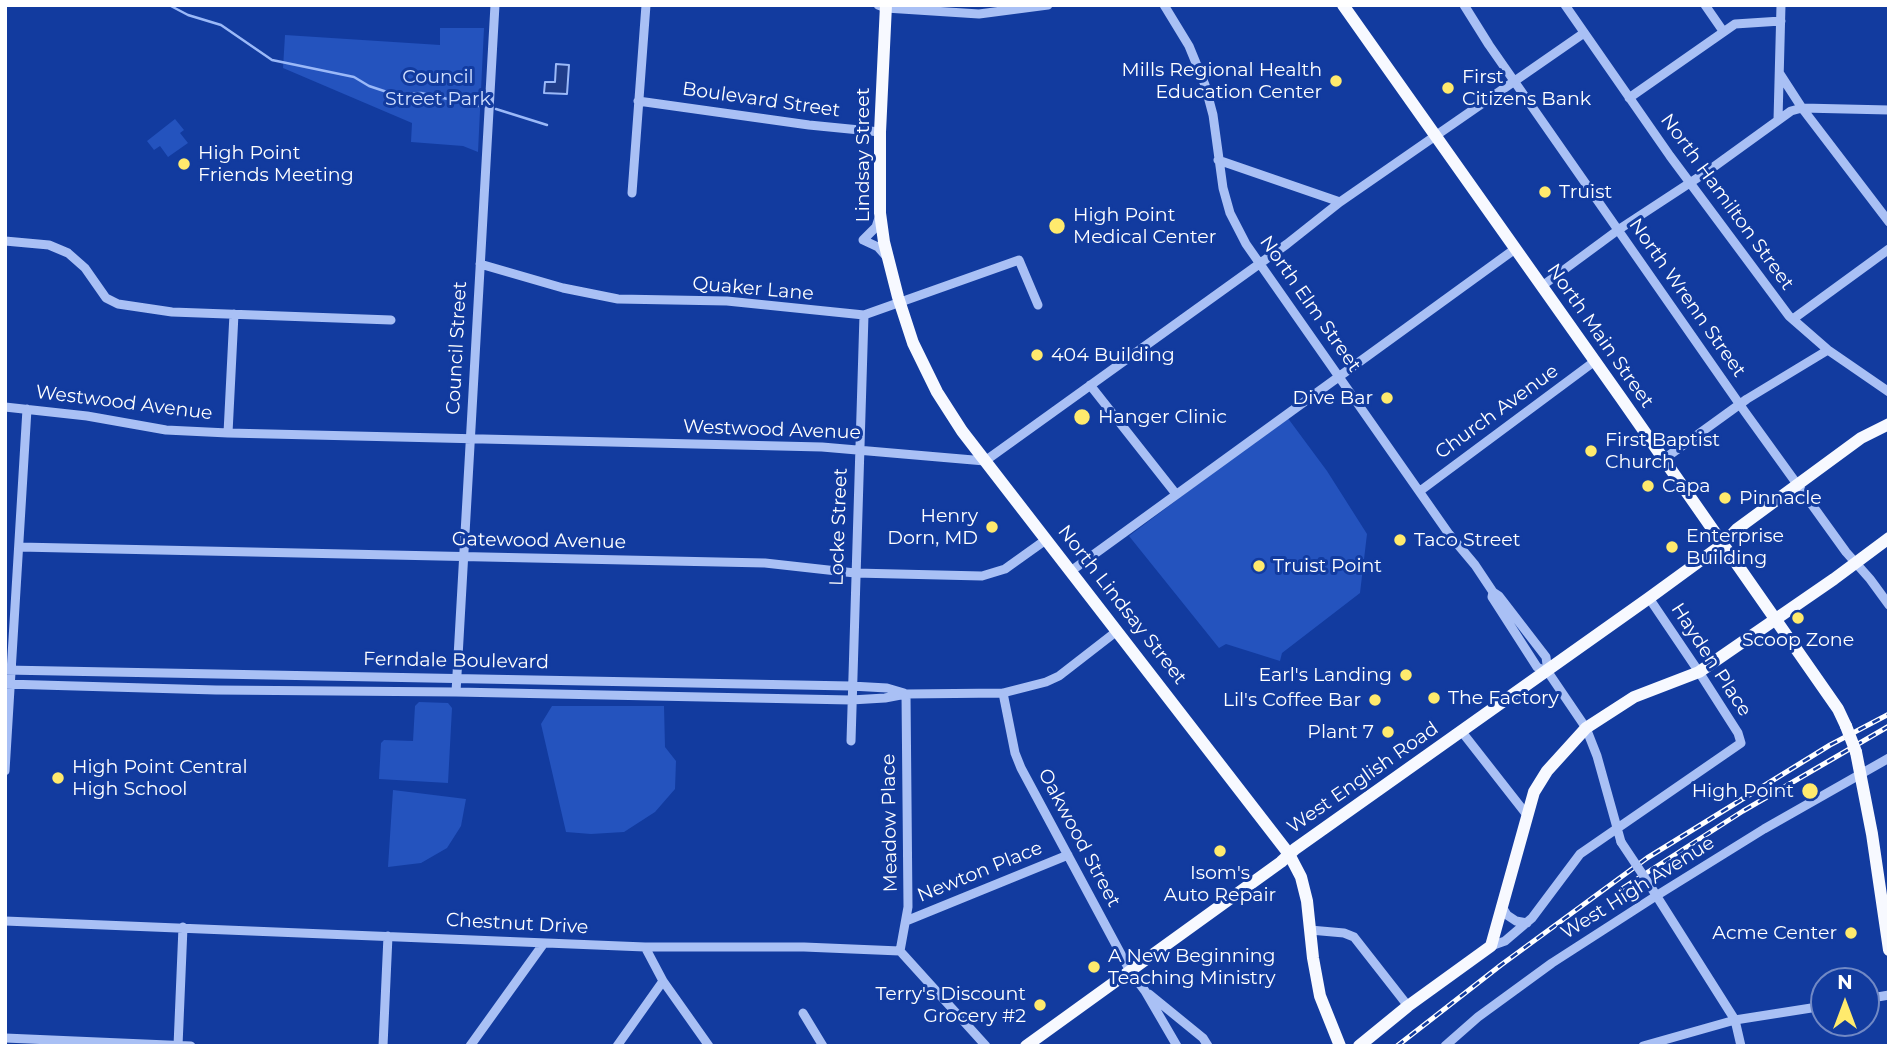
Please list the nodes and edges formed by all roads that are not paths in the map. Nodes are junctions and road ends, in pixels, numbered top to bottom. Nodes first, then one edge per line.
1 (495, 5) edge
2 (646, 5) edge
3 (1048, 5) edge
4 (1164, 5) edge
5 (1343, 5) edge
6 (1465, 5) edge
7 (1565, 5) edge
8 (1705, 5) edge
9 (1781, 5) edge
10 (883, 6) edge
11 (1781, 21) junction
12 (1723, 31) junction
13 (1584, 33) junction
14 (1780, 74) junction
15 (1514, 82) junction
16 (1629, 98) junction
17 (638, 101) junction
18 (1802, 108) junction
19 (1889, 110) edge
20 (1778, 120) junction
21 (880, 132) junction
22 (1435, 137) junction
23 (1219, 160) junction
24 (1689, 182) junction
25 (632, 193) dead end
26 (1340, 202) junction
27 (880, 213) junction
28 (1889, 222) edge
29 (1618, 230) junction
30 (5, 241) edge
31 (1515, 249) junction
32 (1889, 249) edge
33 (888, 260) junction
34 (1260, 263) junction
35 (480, 264) junction
36 (1542, 286) junction
37 (900, 303) junction
38 (1038, 305) dead end
39 (234, 314) junction
40 (864, 315) junction
41 (1793, 319) junction
42 (391, 320) dead end
43 (1828, 349) junction
44 (1595, 361) junction
45 (1339, 377) junction
46 (1090, 385) junction
47 (1889, 391) edge
48 (1740, 405) junction
49 (5, 407) edge
50 (27, 409) junction
51 (1889, 424) edge
52 (228, 433) junction
53 (470, 439) junction
54 (860, 450) junction
55 (1664, 459) junction
56 (985, 461) junction
57 (1797, 486) junction
58 (1420, 491) junction
59 (1176, 494) junction
60 (1889, 538) edge
61 (1047, 539) junction
62 (1723, 544) junction
63 (19, 547) junction
64 (463, 556) junction
65 (1856, 562) junction
66 (1071, 570) junction
67 (855, 573) junction
68 (1649, 598) junction
69 (1889, 606) edge
70 (1774, 619) junction
71 (1117, 631) junction
72 (8, 670) edge
73 (1548, 672) junction
74 (1699, 672) junction
75 (456, 678) junction
76 (8, 685) edge
77 (851, 686) junction
78 (456, 692) junction
79 (1003, 693) junction
80 (906, 694) junction
81 (851, 700) junction
82 (1586, 728) junction
83 (1462, 732) junction
84 (851, 741) dead end
85 (1889, 758) edge
86 (5, 771) edge
87 (1860, 774) junction
88 (1527, 815) junction
89 (1616, 829) junction
90 (1289, 854) junction
91 (1068, 856) junction
92 (1656, 896) junction
93 (1502, 907) junction
94 (5, 921) edge
95 (906, 921) junction
96 (1527, 923) junction
97 (183, 927) junction
98 (1310, 930) junction
99 (388, 936) junction
100 (544, 943) junction
101 (1490, 946) junction
102 (645, 947) junction
103 (1889, 950) edge
104 (900, 951) junction
105 (1130, 971) junction
106 (663, 981) junction
107 (1145, 991) junction
108 (1408, 1006) junction
109 (1810, 1008) edge
110 (803, 1013) dead end
111 (1734, 1020) junction
112 (5, 1038) edge
113 (178, 1045) edge
114 (191, 1046) edge
115 (383, 1046) edge
116 (470, 1046) edge
117 (617, 1046) edge
118 (709, 1046) edge
119 (823, 1046) edge
120 (986, 1046) edge
121 (1026, 1046) edge
122 (1177, 1046) edge
123 (1208, 1046) edge
124 (1340, 1046) edge
125 (1359, 1046) edge
126 (1445, 1046) edge
127 (1643, 1046) edge
128 (1741, 1046) edge

1 - 35 street, Council Street
2 - 17 street
3 - 10 street
4 - 23 street, North Elm Street
5 - 22 main road, North Main Street
6 - 15 street, North Wrenn Street
7 - 13 street, North Hamilton Street
8 - 12 street
9 - 11 street
10 - 21 main road, Lindsay Street
11 - 12 street
11 - 14 street
12 - 16 street
13 - 15 street
13 - 16 street, North Hamilton Street
14 - 18 street
14 - 20 street
15 - 22 street
15 - 29 street, North Wrenn Street
16 - 24 street, North Hamilton Street
17 - 21 street, Boulevard Street
17 - 25 street
18 - 19 street
18 - 20 street
18 - 28 street
20 - 24 street
21 - 27 main road, Lindsay Street
22 - 26 street
22 - 31 main road, North Main Street
23 - 26 street
23 - 34 street, North Elm Street
24 - 29 street
24 - 41 street, North Hamilton Street
26 - 34 street
27 - 33 main road, Lindsay Street
27 - 33 street
29 - 36 street
29 - 48 street, North Wrenn Street
30 - 39 street
31 - 36 main road, North Main Street
31 - 45 street
32 - 41 street
33 - 37 main road, Lindsay Street
34 - 45 street, North Elm Street
34 - 46 street
35 - 40 street, Quaker Lane
35 - 53 street, Council Street
36 - 44 main road, North Main Street
37 - 38 street, Quaker Lane
37 - 40 street, Quaker Lane
37 - 56 main road, North Lindsay Street
39 - 42 street
39 - 52 street
40 - 54 street, Locke Street
41 - 43 street, North Hamilton Street
43 - 47 street, North Hamilton Street
43 - 48 street
44 - 55 main road, North Main Street
44 - 58 street, Church Avenue
45 - 58 street, North Elm Street
45 - 59 street
46 - 56 street
46 - 59 street
48 - 55 street
48 - 57 street, North Wrenn Street
49 - 50 street, Westwood Avenue
50 - 52 street, Westwood Avenue
50 - 63 street
51 - 57 main road, West English Road
52 - 53 street, Westwood Avenue
53 - 54 street, Westwood Avenue
53 - 64 street, Council Street
54 - 56 street, Westwood Avenue
54 - 67 street, Locke Street
55 - 62 main road, North Main Street
56 - 61 main road, North Lindsay Street
57 - 62 main road, West English Road
57 - 65 street, North Wrenn Street
58 - 73 street, North Elm Street
59 - 66 street
60 - 65 main road
61 - 66 main road, North Lindsay Street
61 - 67 street, Gatewood Avenue
62 - 68 main road, West English Road
62 - 70 main road, North Main Street
63 - 64 street, Gatewood Avenue
63 - 72 street
64 - 67 street, Gatewood Avenue
64 - 75 street, Council Street
65 - 69 street, North Wrenn Street
65 - 70 main road
66 - 71 main road, North Lindsay Street
67 - 77 street, Locke Street
68 - 73 main road, West English Road
68 - 74 street, Hayden Place
70 - 74 main road
70 - 87 main road, North Main Street, bridge
71 - 79 street, Ferndale Boulevard
71 - 90 main road, North Lindsay Street
72 - 75 street, Ferndale Boulevard
72 - 76 street
73 - 82 street, North Elm Street
73 - 83 main road, West English Road
74 - 82 main road
74 - 89 street, Hayden Place
75 - 77 street, Ferndale Boulevard
75 - 78 street, Council Street
76 - 78 street, Ferndale Boulevard
76 - 86 street
77 - 80 street, Ferndale Boulevard
77 - 81 street, Locke Street
78 - 81 street, Ferndale Boulevard
79 - 80 street, Ferndale Boulevard
79 - 91 street, Oakwood Street
80 - 81 street, Ferndale Boulevard
80 - 95 street, Meadow Place
81 - 84 street, Locke Street
82 - 88 main road
82 - 89 street, North Elm Street
83 - 88 street
83 - 90 main road, West English Road
85 - 87 street, West High Avenue
87 - 92 street, West High Avenue
87 - 103 main road, North Main Street
88 - 93 main road
89 - 92 street, North Elm Street, bridge
89 - 96 street
90 - 98 main road, North Lindsay Street
90 - 105 main road, West English Road
91 - 95 street, Newton Place
91 - 105 street, Oakwood Street
92 - 111 street, North Elm Street
92 - 126 street, West High Avenue
93 - 96 street
93 - 101 main road
94 - 97 street, Chestnut Drive
95 - 104 street, Meadow Place
96 - 101 street
97 - 99 street, Chestnut Drive
97 - 113 street
98 - 108 street
98 - 124 main road, North Lindsay Street
99 - 100 street, Chestnut Drive
99 - 115 street
100 - 102 street, Chestnut Drive
100 - 116 street
101 - 108 main road
102 - 104 street, Chestnut Drive
102 - 106 street
104 - 120 street
105 - 107 street, Oakwood Street
105 - 121 main road, West English Road
106 - 117 street
106 - 118 street
107 - 122 street, Oakwood Street
107 - 123 street, Oakwood Street
108 - 125 main road
109 - 111 street
110 - 119 street
111 - 127 street
111 - 128 street, North Elm Street
112 - 113 street
113 - 114 street

